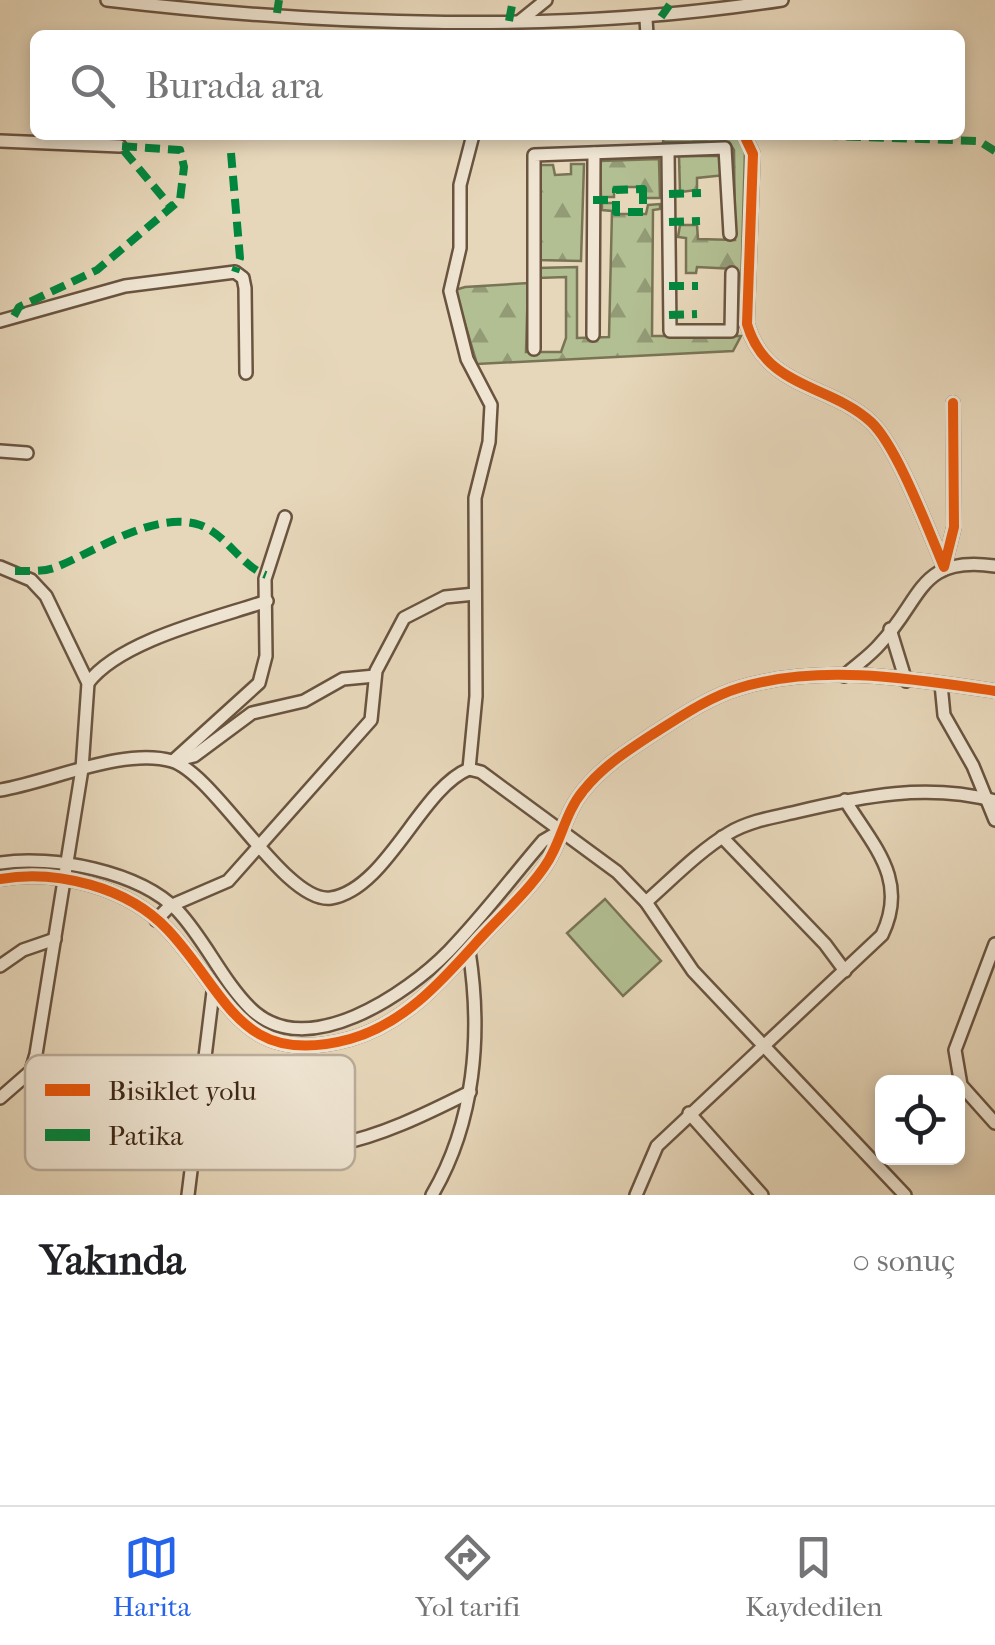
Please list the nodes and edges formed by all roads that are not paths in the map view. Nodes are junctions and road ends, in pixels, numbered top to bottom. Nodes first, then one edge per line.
1 (107, 0) edge
2 (546, 0) edge
3 (782, 0) edge
4 (142, 2) edge
5 (646, 19) junction
6 (520, 21) junction
7 (647, 30) edge
8 (473, 140) edge
9 (653, 140) edge
10 (746, 140) edge
11 (0, 141) edge
12 (120, 146) dead end
13 (668, 151) junction
14 (654, 152) junction
15 (594, 154) junction
16 (730, 234) dead end
17 (732, 273) dead end
18 (0, 321) edge
19 (593, 335) dead end
20 (534, 348) dead end
21 (246, 372) dead end
22 (953, 403) dead end
23 (0, 451) edge
24 (26, 452) dead end
25 (285, 517) dead end
26 (0, 566) edge
27 (995, 566) edge
28 (944, 567) junction
29 (475, 594) junction
30 (268, 601) junction
31 (890, 630) junction
32 (375, 676) junction
33 (844, 676) junction
34 (906, 680) junction
35 (88, 683) junction
36 (941, 684) junction
37 (995, 691) edge
38 (172, 762) junction
39 (82, 769) junction
40 (469, 769) junction
41 (0, 790) edge
42 (989, 799) edge
43 (845, 800) junction
44 (995, 820) edge
45 (560, 831) junction
46 (722, 838) junction
47 (258, 848) junction
48 (0, 863) edge
49 (67, 863) junction
50 (0, 879) edge
51 (65, 879) junction
52 (646, 902) junction
53 (170, 906) junction
54 (156, 920) junction
55 (55, 939) junction
56 (995, 944) edge
57 (469, 951) junction
58 (0, 966) edge
59 (845, 971) junction
60 (213, 992) junction
61 (764, 1042) junction
62 (34, 1055) edge
63 (205, 1055) edge
64 (25, 1076) edge
65 (470, 1092) junction
66 (0, 1098) edge
67 (689, 1113) junction
68 (995, 1123) edge
69 (355, 1141) edge
70 (191, 1170) edge
71 (748, 1189) edge
72 (188, 1195) edge
73 (432, 1195) edge
74 (636, 1195) edge
75 (762, 1195) edge
76 (904, 1195) edge

1 - 4 street
2 - 6 street
3 - 5 street
4 - 6 street
5 - 6 street
5 - 7 street
8 - 29 street
9 - 14 street
10 - 28 street
11 - 12 street
13 - 14 street
13 - 16 street
13 - 17 street
14 - 15 street
15 - 19 street
15 - 20 street
18 - 21 street
22 - 28 street
23 - 24 street
25 - 30 street
26 - 35 street
27 - 28 street
28 - 31 street
29 - 32 street
29 - 40 street
30 - 35 street
30 - 38 street
31 - 33 street
31 - 34 street
32 - 38 street
32 - 47 street
33 - 34 street
33 - 45 street
34 - 36 street
35 - 39 street
36 - 37 street
36 - 42 street
38 - 39 street
38 - 47 street
39 - 41 street
39 - 49 street
40 - 45 street
40 - 47 street
42 - 43 street
42 - 44 street
43 - 46 street
43 - 59 street
45 - 52 street
45 - 53 street
45 - 57 street
46 - 52 street
46 - 59 street
47 - 53 street
48 - 49 street
49 - 51 street
49 - 53 street
50 - 51 street
51 - 54 street
51 - 55 street
52 - 61 street
53 - 54 street
54 - 60 street
55 - 58 street
55 - 62 street
56 - 68 street
57 - 60 street
57 - 65 street
59 - 61 street
60 - 63 street
61 - 67 street
61 - 76 street
64 - 66 street
65 - 69 street
65 - 73 street
67 - 71 street
67 - 74 street
70 - 72 street
71 - 75 street

